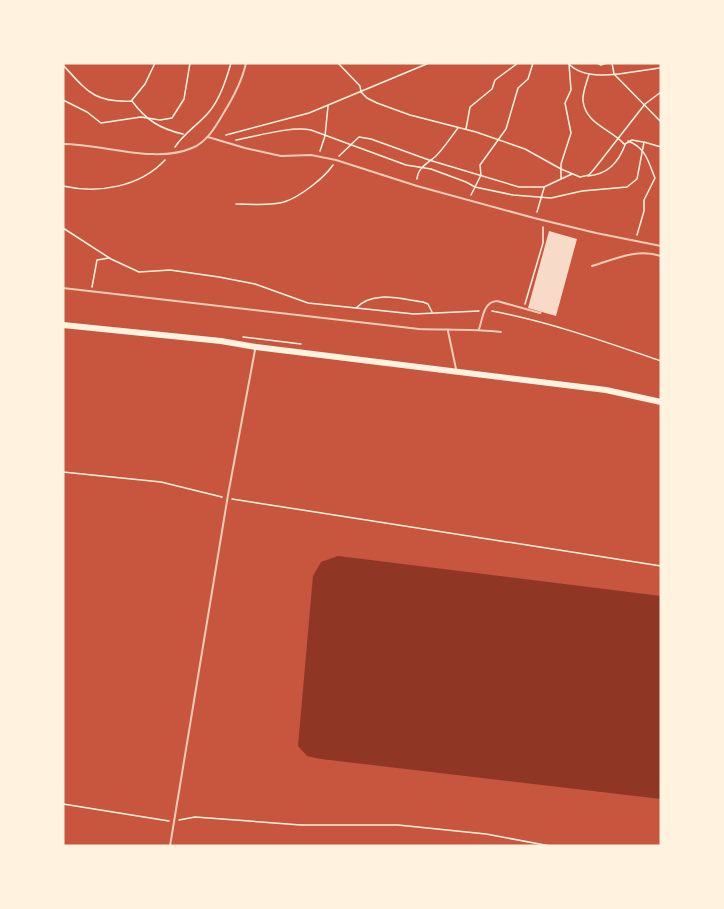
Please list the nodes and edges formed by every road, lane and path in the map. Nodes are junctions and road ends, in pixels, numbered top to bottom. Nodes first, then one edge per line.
1 (155, 63) edge
2 (190, 63) edge
3 (231, 63) edge
4 (246, 63) edge
5 (338, 63) edge
6 (429, 63) edge
7 (518, 63) edge
8 (533, 63) edge
9 (569, 63) edge
10 (597, 63) edge
11 (608, 63) edge
12 (612, 63) edge
13 (63, 65) edge
14 (661, 68) edge
15 (589, 74) junction
16 (615, 74) junction
17 (361, 92) junction
18 (661, 92) edge
19 (63, 100) edge
20 (132, 100) junction
21 (645, 104) junction
22 (328, 105) junction
23 (149, 120) junction
24 (661, 122) edge
25 (458, 128) junction
26 (466, 130) junction
27 (184, 134) junction
28 (622, 134) junction
29 (325, 136) junction
30 (208, 137) junction
31 (619, 138) junction
32 (220, 140) junction
33 (498, 140) junction
34 (622, 141) junction
35 (628, 141) junction
36 (226, 142) junction
37 (644, 142) junction
38 (63, 144) edge
39 (348, 145) junction
40 (625, 145) junction
41 (661, 147) edge
42 (643, 150) junction
43 (170, 153) junction
44 (318, 156) junction
45 (336, 160) junction
46 (429, 160) junction
47 (422, 167) junction
48 (561, 169) junction
49 (573, 174) junction
50 (481, 175) junction
51 (585, 177) junction
52 (561, 180) junction
53 (63, 186) edge
54 (417, 186) junction
55 (544, 187) junction
56 (475, 188) junction
57 (543, 197) junction
58 (468, 201) junction
59 (236, 204) dead end
60 (534, 218) junction
61 (544, 220) junction
62 (63, 228) edge
63 (635, 241) junction
64 (661, 246) edge
65 (661, 256) edge
66 (110, 258) junction
67 (592, 267) dead end
68 (63, 288) edge
69 (91, 291) junction
70 (524, 308) junction
71 (356, 309) junction
72 (485, 310) junction
73 (541, 311) dead end
74 (432, 313) junction
75 (63, 325) edge
76 (479, 329) junction
77 (448, 330) junction
78 (501, 332) dead end
79 (256, 347) junction
80 (661, 361) edge
81 (457, 372) junction
82 (661, 402) edge
83 (63, 472) edge
84 (228, 498) junction
85 (661, 566) edge
86 (63, 804) edge
87 (173, 822) junction
88 (170, 846) edge
89 (550, 846) edge

1 - 20 path
2 - 23 path
3 - 27 path
4 - 30 lane
5 - 17 path
6 - 17 path
7 - 26 path
8 - 33 path
9 - 15 path
9 - 48 path
10 - 11 path
12 - 16 path
13 - 20 path
14 - 16 path
15 - 16 path
15 - 31 path
16 - 21 path
17 - 22 path
17 - 25 path
18 - 21 path
19 - 23 path
20 - 23 path
21 - 24 path
21 - 28 path
22 - 29 path
22 - 32 path
23 - 27 path
25 - 26 path
25 - 46 path
26 - 33 path
27 - 43 path
28 - 31 path
28 - 34 path
29 - 36 path
29 - 39 path
29 - 44 path
30 - 32 lane
30 - 43 lane
31 - 34 path
31 - 51 path
32 - 36 lane
33 - 48 path
33 - 50 path
34 - 40 path
35 - 37 path
35 - 40 path
35 - 42 path
36 - 44 lane
37 - 41 path
37 - 42 path
38 - 43 lane
39 - 45 path
39 - 46 path
39 - 47 path
40 - 51 path
42 - 57 path
42 - 63 path
43 - 53 path
44 - 45 lane
45 - 54 lane
45 - 59 path
46 - 47 path
46 - 50 path
47 - 54 path
47 - 56 path
48 - 49 path
48 - 52 path
49 - 51 path
49 - 52 path
50 - 55 path
50 - 56 path
52 - 55 path
54 - 58 lane
55 - 57 path
56 - 57 path
56 - 58 path
57 - 60 path
58 - 60 lane
60 - 61 lane
61 - 63 lane
61 - 70 path
62 - 66 path
63 - 64 lane
65 - 67 lane
66 - 69 path
66 - 71 path
68 - 69 lane
69 - 77 lane
70 - 72 lane
70 - 73 lane
71 - 74 path
71 - 74 path
72 - 74 path
72 - 76 lane
72 - 80 path
75 - 79 main road
76 - 77 lane
76 - 78 lane
77 - 81 lane
79 - 81 main road
79 - 84 lane
81 - 82 main road
83 - 84 path
84 - 85 path
84 - 87 lane
86 - 87 path
87 - 88 lane
87 - 89 path

